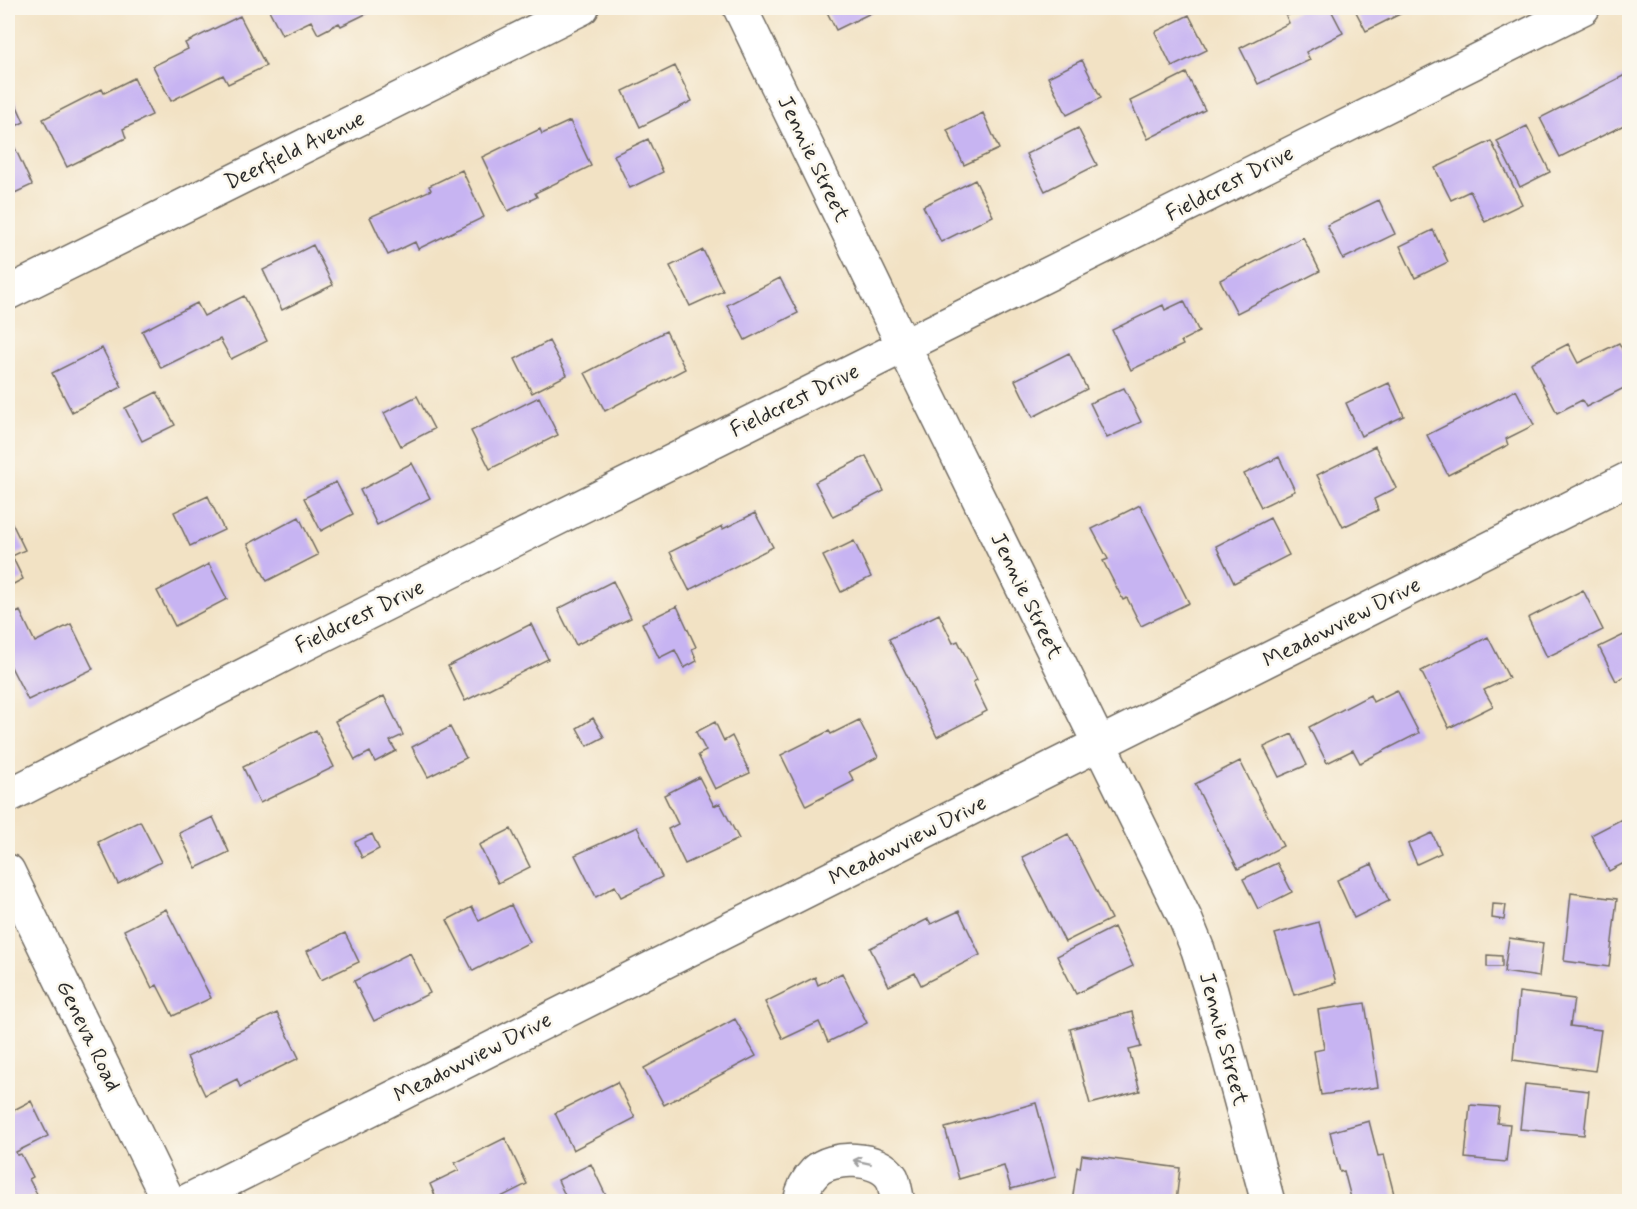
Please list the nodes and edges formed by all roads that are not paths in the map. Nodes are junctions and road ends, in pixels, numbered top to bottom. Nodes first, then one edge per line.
1 (582, 8) edge
2 (740, 8) edge
3 (1583, 8) edge
4 (8, 293) edge
5 (904, 347) junction
6 (1629, 478) edge
7 (1099, 745) junction
8 (8, 796) edge
9 (8, 871) edge
10 (169, 1202) edge
11 (185, 1202) edge
12 (800, 1202) edge
13 (898, 1202) edge
14 (1268, 1202) edge

1 - 4 street, Deerfield Avenue
2 - 5 street, Jennie Street
3 - 5 street, Fieldcrest Drive
5 - 7 street, Jennie Street
5 - 8 street, Fieldcrest Drive
6 - 7 street, Meadowview Drive
7 - 11 street, Meadowview Drive
7 - 14 street, Jennie Street
9 - 10 street, Geneva Road
13 -> 12 street

